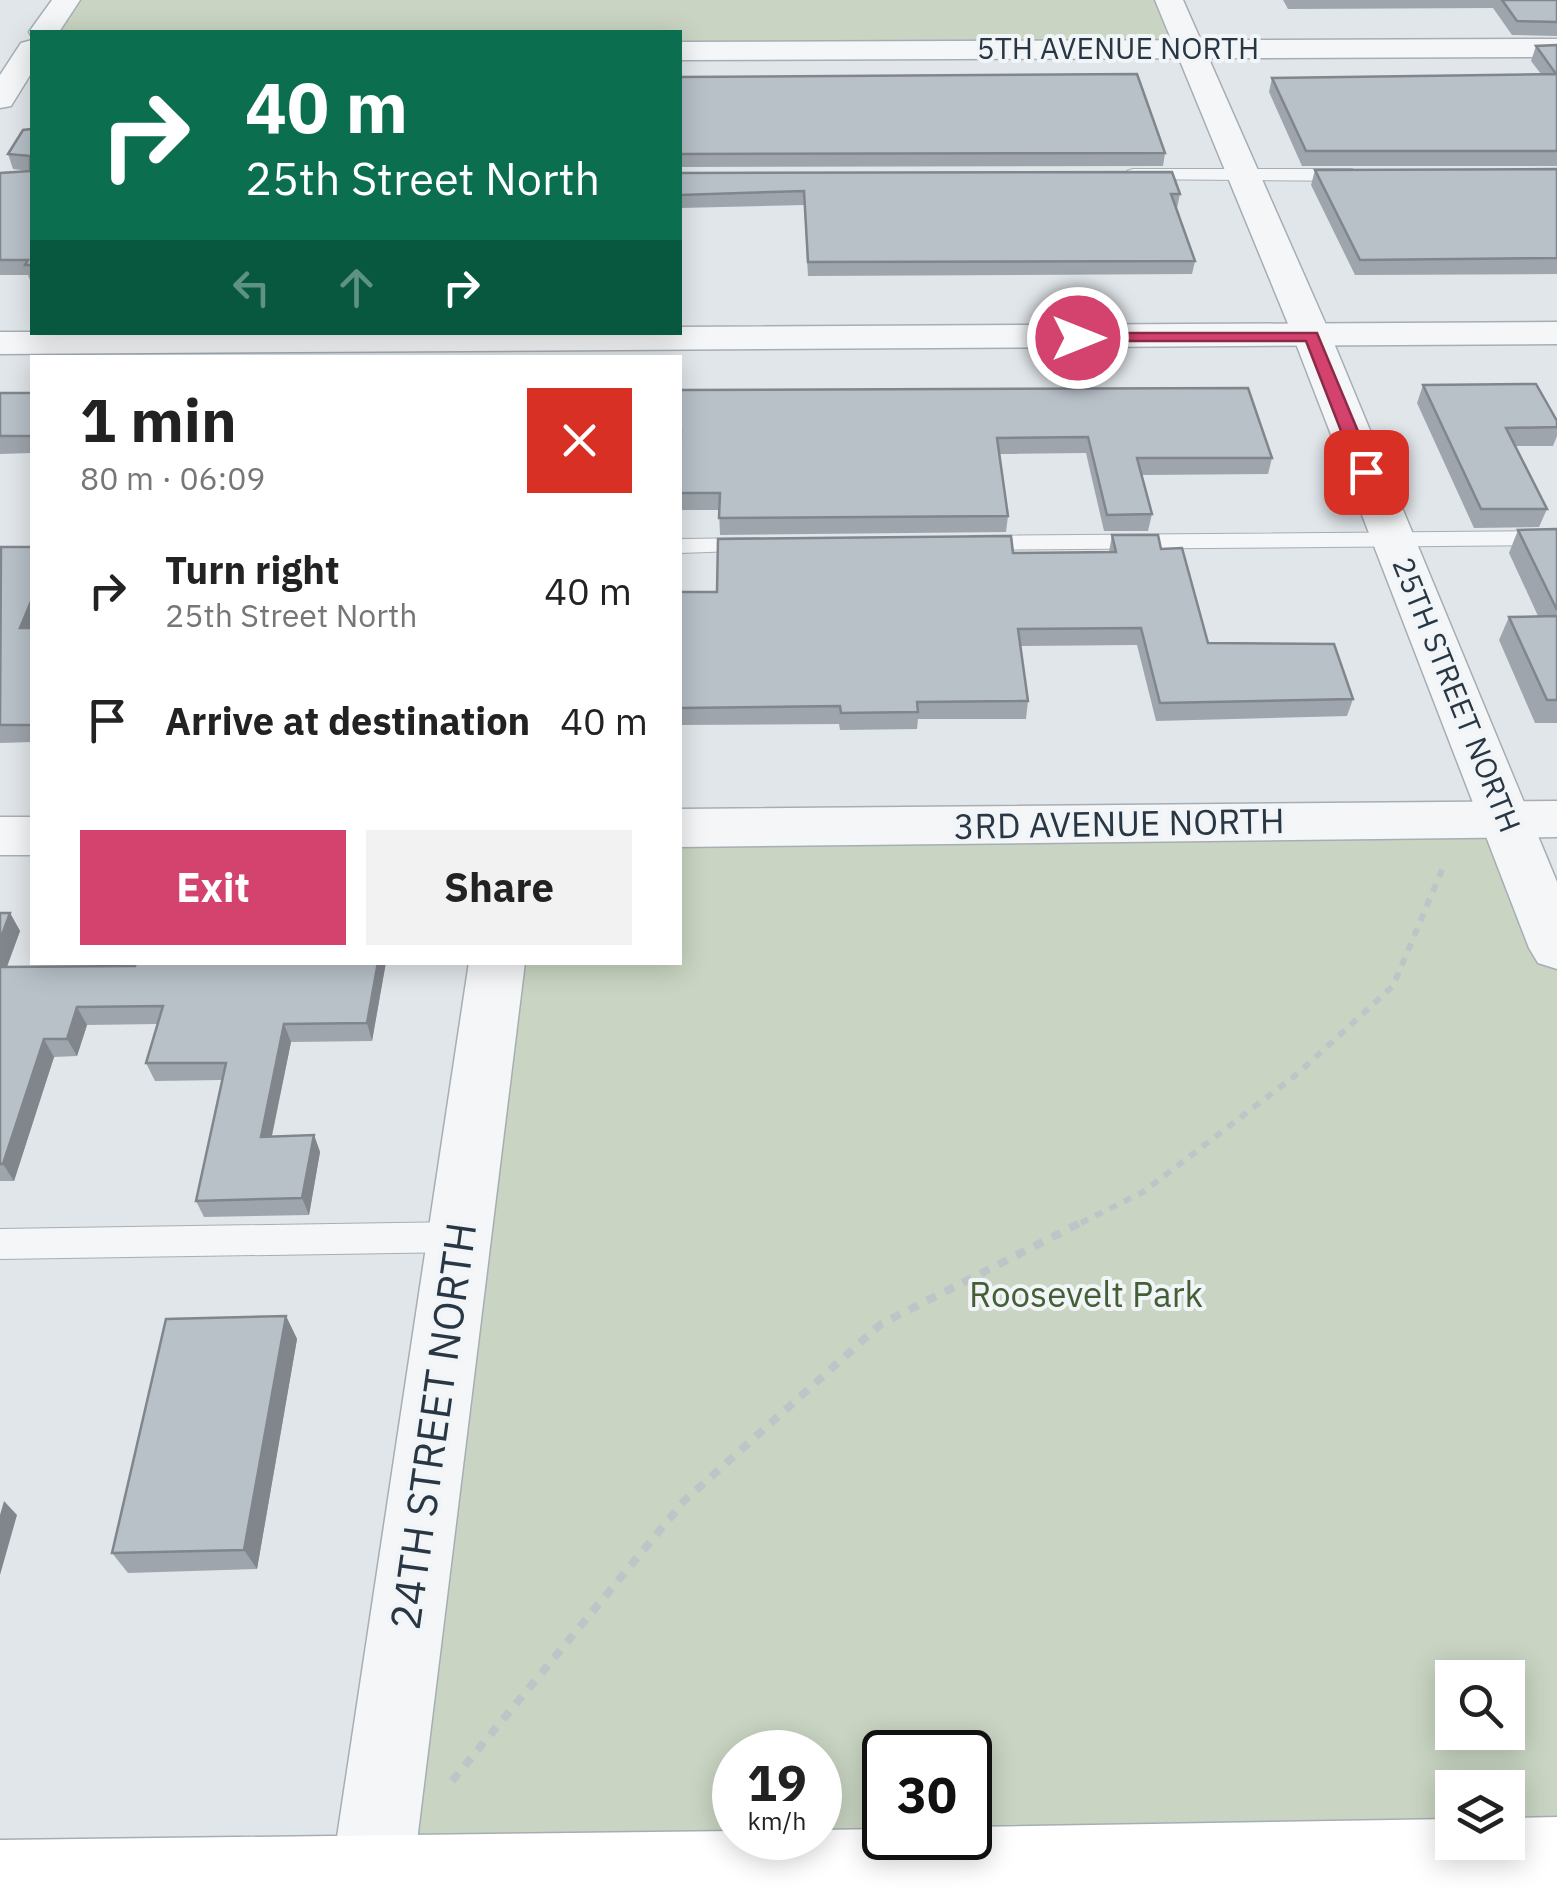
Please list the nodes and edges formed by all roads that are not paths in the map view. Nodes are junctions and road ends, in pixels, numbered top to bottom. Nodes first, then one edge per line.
1 (66, 0) edge
2 (1169, 0) edge
3 (43, 30) edge
4 (1190, 48) junction
5 (1557, 48) edge
6 (28, 49) edge
7 (682, 51) edge
8 (0, 99) edge
9 (1243, 174) junction
10 (1380, 174) edge
11 (1107, 175) edge
12 (1557, 333) edge
13 (1312, 336) junction
14 (0, 343) edge
15 (571, 344) edge
16 (1557, 538) edge
17 (1393, 540) junction
18 (938, 544) edge
19 (779, 545) edge
20 (682, 546) edge
21 (1506, 820) junction
22 (1557, 820) edge
23 (682, 828) edge
24 (0, 836) edge
25 (30, 836) edge
26 (1557, 948) edge
27 (496, 965) edge
28 (459, 1237) junction
29 (0, 1244) edge
30 (1557, 1857) edge
31 (0, 1880) edge
32 (371, 1884) edge

1 - 3 street
2 - 4 street, 25TH STREET NORTH
4 - 5 street, 5TH AVENUE NORTH
4 - 7 street, 5TH AVENUE NORTH
4 - 9 street, 25TH STREET NORTH
6 - 8 street
9 - 10 lane
9 - 11 lane
9 - 13 street, 25TH STREET NORTH
12 - 13 street
13 - 15 street
13 - 17 street, 25TH STREET NORTH
14 - 15 street
16 - 17 lane
17 - 18 lane
17 - 21 street, 25TH STREET NORTH
19 - 20 lane
21 - 22 street, 3RD AVENUE NORTH
21 - 23 street, 3RD AVENUE NORTH
21 - 26 street, 25TH STREET NORTH
24 - 25 street
27 - 28 street, 24TH STREET NORTH
28 - 29 lane
28 - 32 street, 24TH STREET NORTH
30 - 32 main road
31 - 32 main road

